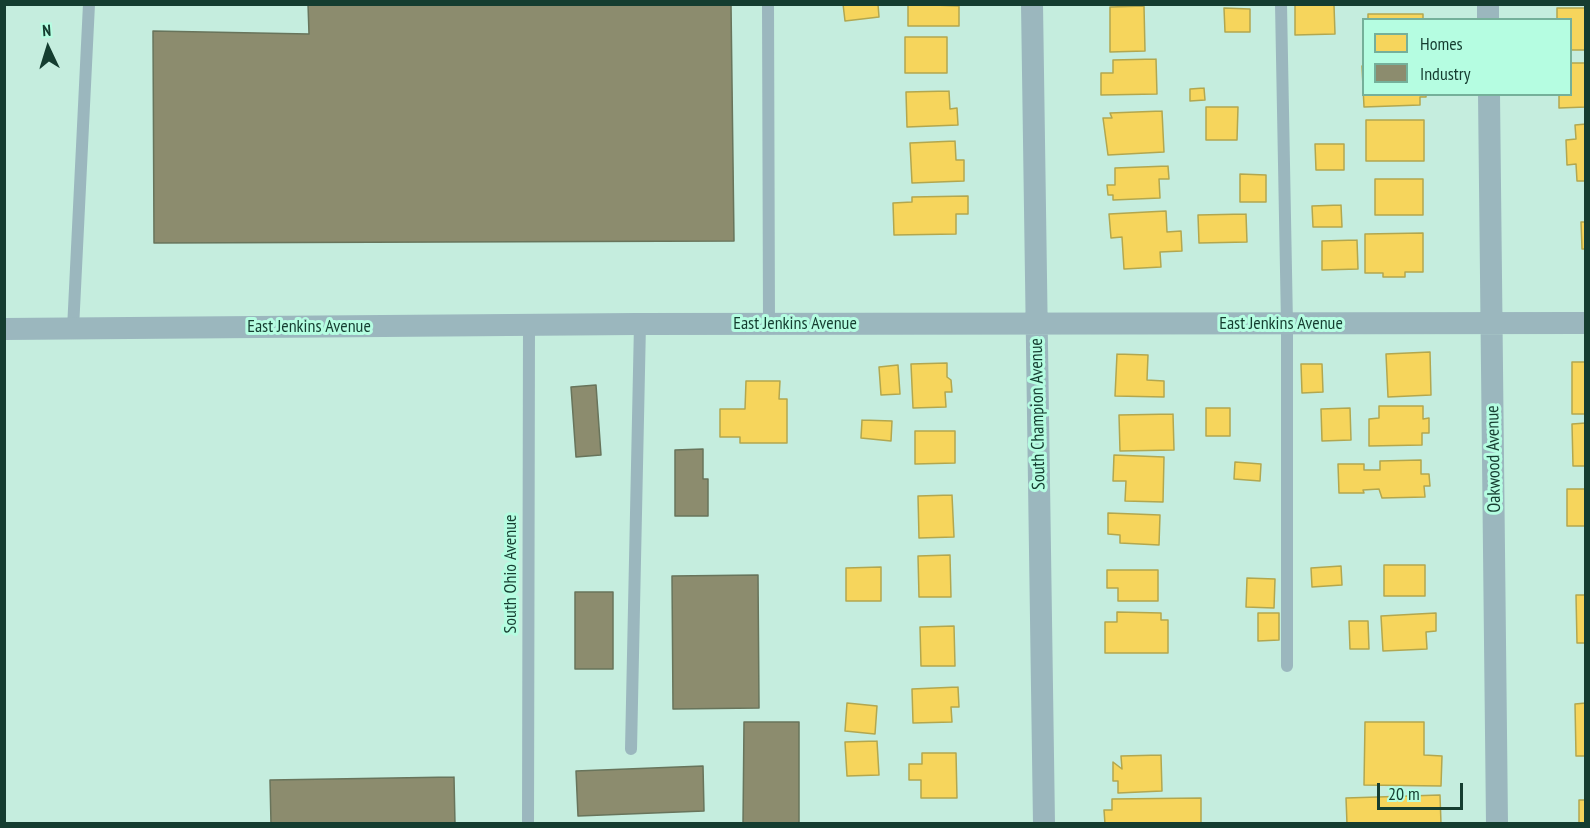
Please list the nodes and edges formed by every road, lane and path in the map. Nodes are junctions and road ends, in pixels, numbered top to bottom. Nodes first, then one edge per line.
1 (89, 4) edge
2 (768, 4) edge
3 (1032, 4) edge
4 (1281, 4) edge
5 (1489, 96) edge
6 (1037, 323) junction
7 (1586, 323) edge
8 (640, 324) junction
9 (769, 324) junction
10 (1287, 324) junction
11 (1493, 324) junction
12 (529, 325) junction
13 (4, 329) edge
14 (74, 329) junction
15 (1287, 666) dead end
16 (631, 749) dead end
17 (528, 824) edge
18 (1044, 824) edge
19 (1497, 824) edge

1 - 14 lane
2 - 9 lane
3 - 6 street, South Champion Avenue
4 - 10 lane
5 - 11 street, Oakwood Avenue
6 - 9 street, East Jenkins Avenue
6 - 10 street, East Jenkins Avenue
6 - 18 street, South Champion Avenue
7 - 11 street, East Jenkins Avenue
8 - 9 street, East Jenkins Avenue
8 - 12 street, East Jenkins Avenue
8 - 16 lane
10 - 11 street, East Jenkins Avenue
10 - 15 lane
11 - 19 street, Oakwood Avenue
12 - 14 street, East Jenkins Avenue
12 - 17 lane, South Ohio Avenue
13 - 14 street, East Jenkins Avenue

